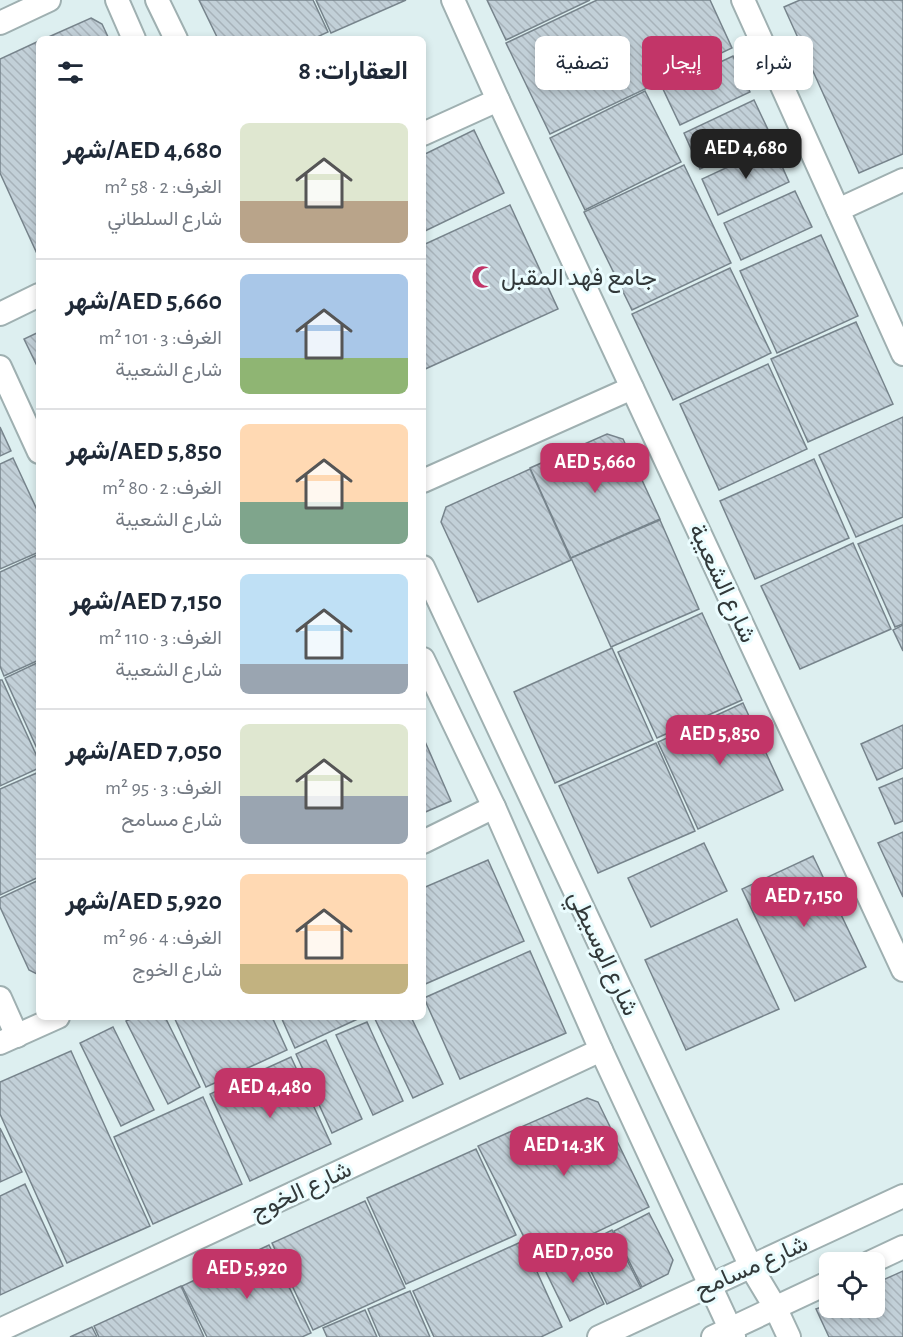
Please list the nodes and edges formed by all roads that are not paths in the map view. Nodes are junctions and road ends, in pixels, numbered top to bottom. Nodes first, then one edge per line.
1 (49, 0) edge
2 (117, 0) edge
3 (158, 0) edge
4 (453, 0) edge
5 (743, 0) edge
6 (0, 23) edge
7 (133, 36) edge
8 (175, 36) edge
9 (498, 100) junction
10 (426, 133) edge
11 (903, 180) edge
12 (838, 210) junction
13 (36, 296) edge
14 (0, 314) edge
15 (903, 354) edge
16 (0, 368) edge
17 (632, 388) junction
18 (36, 446) edge
19 (426, 480) edge
20 (426, 573) edge
21 (426, 665) edge
22 (494, 807) junction
23 (426, 841) edge
24 (901, 958) edge
25 (0, 998) edge
26 (52, 1020) edge
27 (9, 1040) edge
28 (601, 1050) junction
29 (903, 1196) edge
30 (903, 1247) edge
31 (885, 1255) edge
32 (751, 1267) junction
33 (710, 1284) junction
34 (819, 1286) edge
35 (775, 1307) junction
36 (0, 1330) edge
37 (726, 1334) edge
38 (598, 1337) edge
39 (789, 1337) edge

1 - 6 street
2 - 7 street
3 - 8 street
4 - 9 street, شارع الشعيبة
5 - 12 street
9 - 10 street
9 - 17 street, شارع الشعيبة
11 - 12 street
12 - 15 street
13 - 14 street
16 - 18 street
17 - 19 street
17 - 24 street, شارع الشعيبة
20 - 32 street, شارع الوسيطي
21 - 22 street, شارع الوسيطي
22 - 23 street
22 - 28 street, شارع الوسيطي
25 - 27 street
26 - 27 street
28 - 33 street, شارع الوسيطي
28 - 36 street, شارع الخوج
29 - 32 street, شارع مسامح
30 - 31 street
32 - 33 street, شارع مسامح
32 - 35 street, شارع الوسيطي
33 - 37 street, شارع الوسيطي
33 - 38 street, شارع مسامح
34 - 35 street, شارع مسامح
35 - 37 street, شارع مسامح
35 - 39 street, شارع الوسيطي

